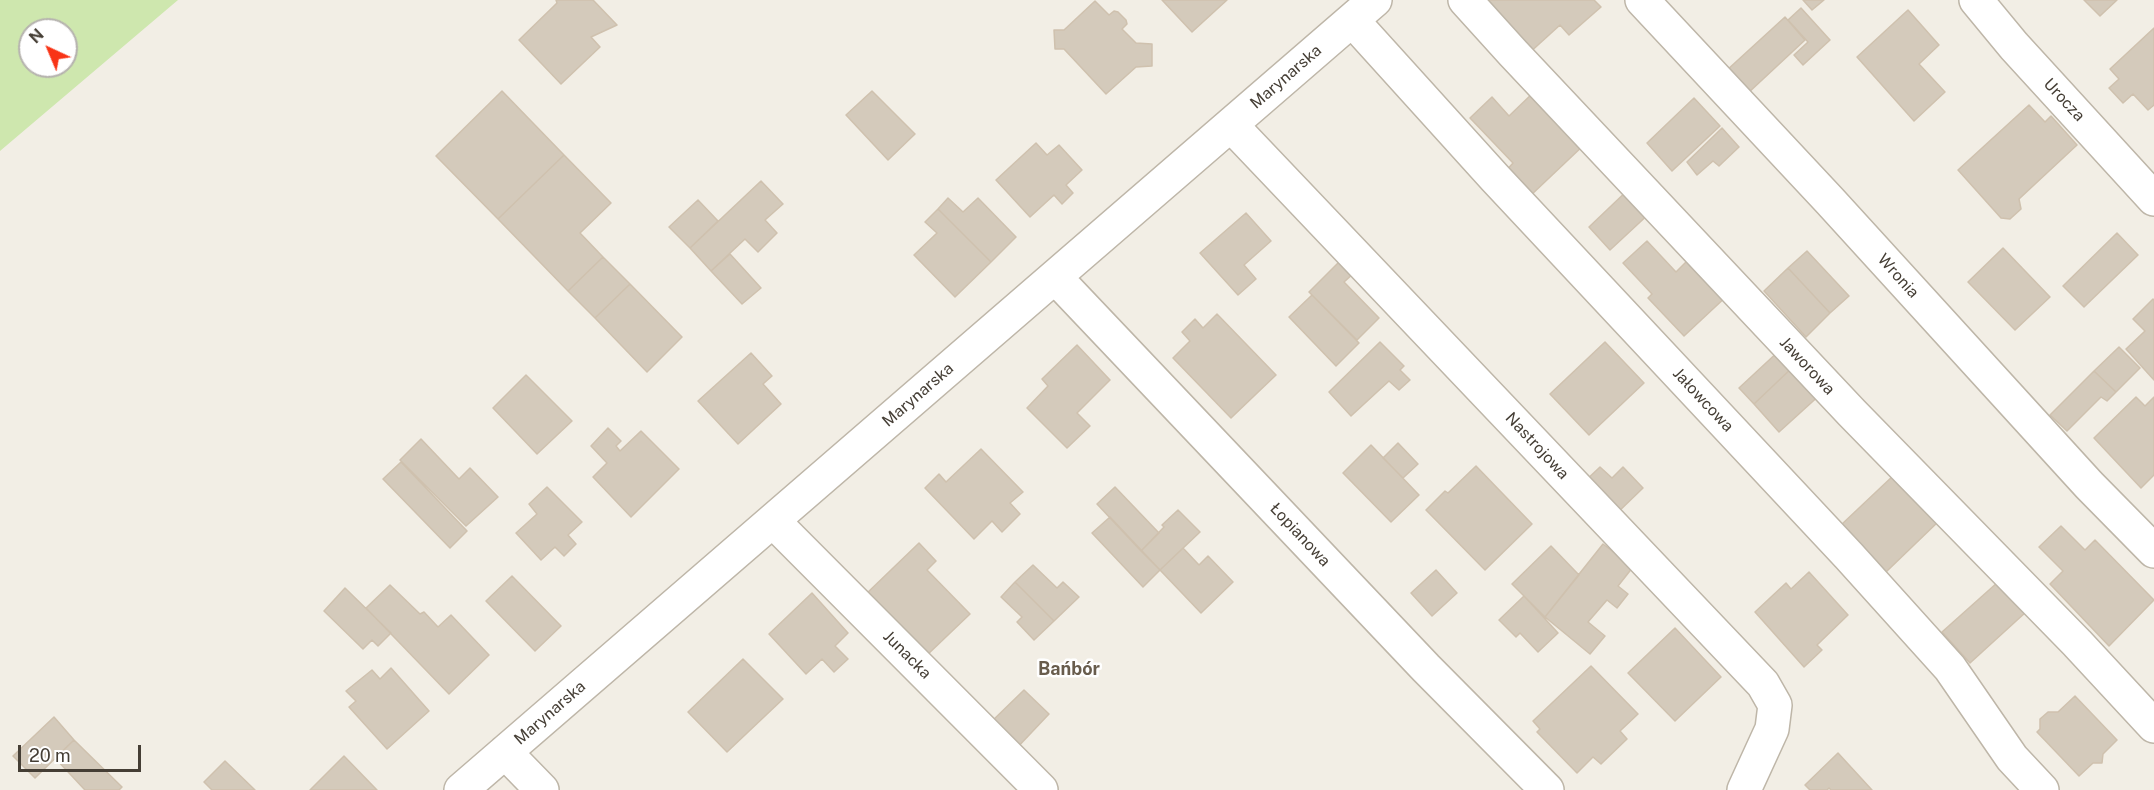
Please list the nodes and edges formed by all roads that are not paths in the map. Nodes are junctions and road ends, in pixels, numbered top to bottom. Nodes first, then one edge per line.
1 (1465, 0) edge
2 (1642, 0) edge
3 (1976, 0) edge
4 (1364, 10) edge
5 (1231, 124) junction
6 (2154, 199) edge
7 (1055, 277) junction
8 (773, 521) junction
9 (2154, 551) edge
10 (2154, 726) edge
11 (506, 752) junction
12 (461, 790) edge
13 (542, 790) edge
14 (1041, 790) edge
15 (1546, 790) edge
16 (1744, 790) edge
17 (2042, 790) edge

1 - 10 street, Jaworowa
2 - 9 street, Wronia
3 - 6 street, Urocza
4 - 5 street, Marynarska
4 - 17 street, Jałowcowa
5 - 7 street, Marynarska
5 - 16 street, Nastrojowa
7 - 8 street, Marynarska
7 - 15 street, Łopianowa
8 - 11 street, Marynarska
8 - 14 street, Junacka
11 - 12 street, Marynarska
11 - 13 street

